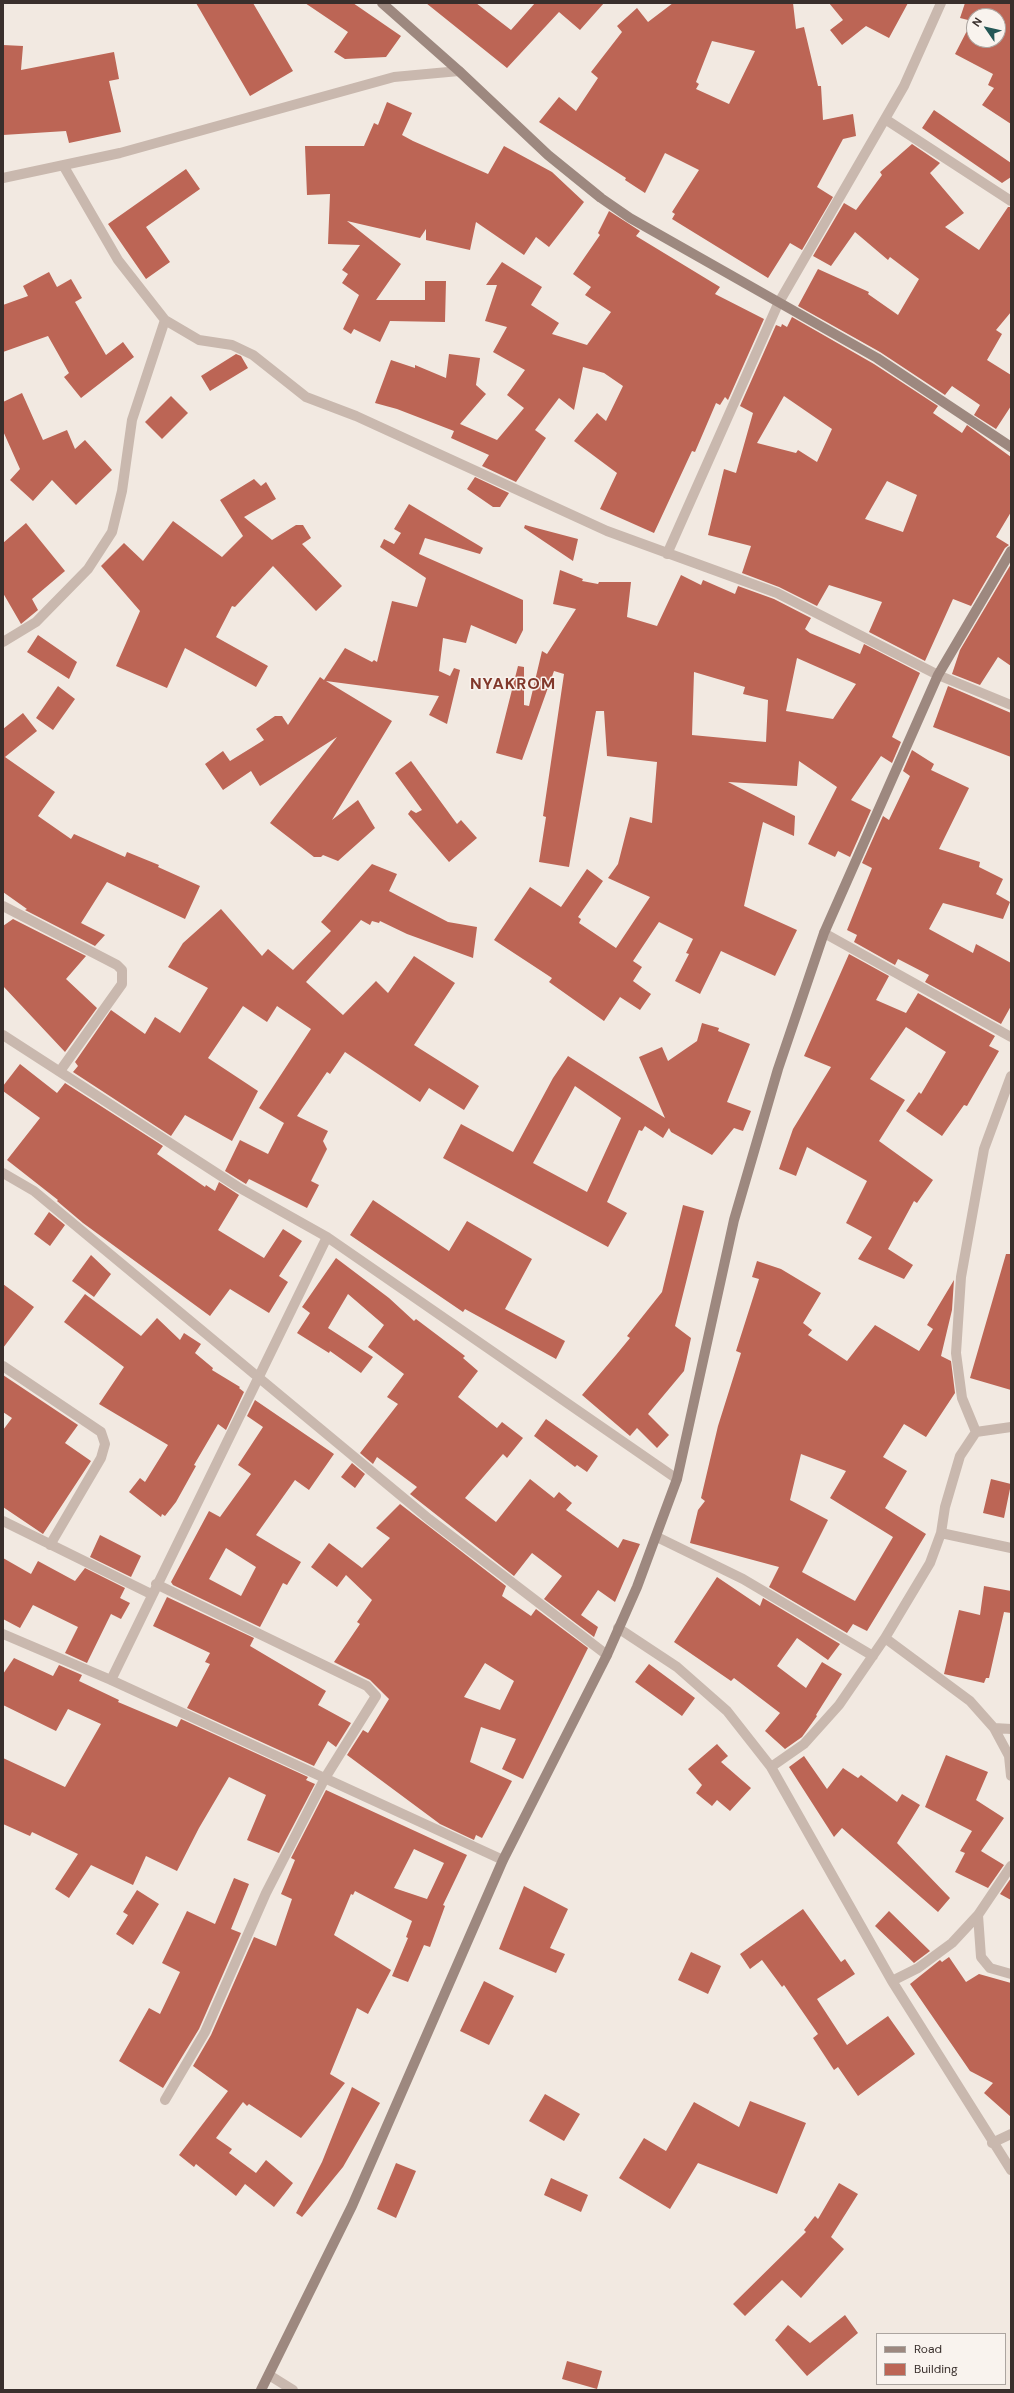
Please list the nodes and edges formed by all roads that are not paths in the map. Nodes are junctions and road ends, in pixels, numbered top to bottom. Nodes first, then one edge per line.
1 (382, 3) edge
2 (941, 3) edge
3 (459, 71) junction
4 (885, 119) junction
5 (63, 165) junction
6 (3, 178) edge
7 (1011, 201) edge
8 (778, 304) junction
9 (164, 320) junction
10 (1011, 447) edge
11 (1011, 551) edge
12 (667, 554) junction
13 (3, 642) edge
14 (938, 675) junction
15 (1011, 705) edge
16 (3, 906) edge
17 (824, 933) junction
18 (3, 1035) edge
19 (1011, 1037) edge
20 (60, 1071) junction
21 (1011, 1076) edge
22 (3, 1173) edge
23 (327, 1238) junction
24 (3, 1366) edge
25 (258, 1378) junction
26 (1011, 1427) edge
27 (976, 1432) junction
28 (677, 1479) junction
29 (3, 1521) edge
30 (941, 1533) junction
31 (657, 1537) junction
32 (50, 1545) junction
33 (1011, 1548) edge
34 (156, 1584) junction
35 (151, 1594) junction
36 (618, 1628) junction
37 (3, 1634) edge
38 (885, 1638) junction
39 (607, 1655) junction
40 (873, 1656) junction
41 (111, 1680) junction
42 (994, 1728) junction
43 (1011, 1729) edge
44 (771, 1767) junction
45 (1011, 1776) edge
46 (325, 1778) junction
47 (503, 1860) junction
48 (1011, 1866) edge
49 (978, 1915) junction
50 (1011, 1974) edge
51 (892, 1981) junction
52 (165, 2100) dead end
53 (1011, 2134) edge
54 (992, 2143) junction
55 (1011, 2170) edge
56 (268, 2375) junction
57 (261, 2390) edge
58 (293, 2390) edge

1 - 3 street
2 - 4 street
3 - 5 street
3 - 8 street
4 - 7 street
4 - 8 street
5 - 6 street
5 - 9 street
8 - 10 street
8 - 12 street
9 - 12 street
9 - 13 street
11 - 14 street
12 - 14 street
14 - 15 street
14 - 17 street
16 - 20 street
17 - 19 street
17 - 28 street
18 - 20 street
20 - 23 street
21 - 27 street
22 - 25 street
23 - 25 street
23 - 28 street
24 - 32 street
25 - 34 street
25 - 39 street
26 - 27 street
27 - 30 street
28 - 31 street
29 - 32 street
30 - 33 street
30 - 38 street
31 - 36 street
31 - 40 street
32 - 35 street
34 - 35 street
34 - 46 street
35 - 41 street
36 - 39 street
36 - 44 street
37 - 41 street
38 - 40 street
38 - 42 street
39 - 47 street
40 - 44 street
41 - 46 street
42 - 43 street
42 - 45 street
44 - 51 street
46 - 47 street
46 - 52 street
47 - 56 street
48 - 49 street
49 - 50 street
49 - 51 street
51 - 54 street
53 - 54 street
54 - 55 street
56 - 57 street
56 - 58 street

